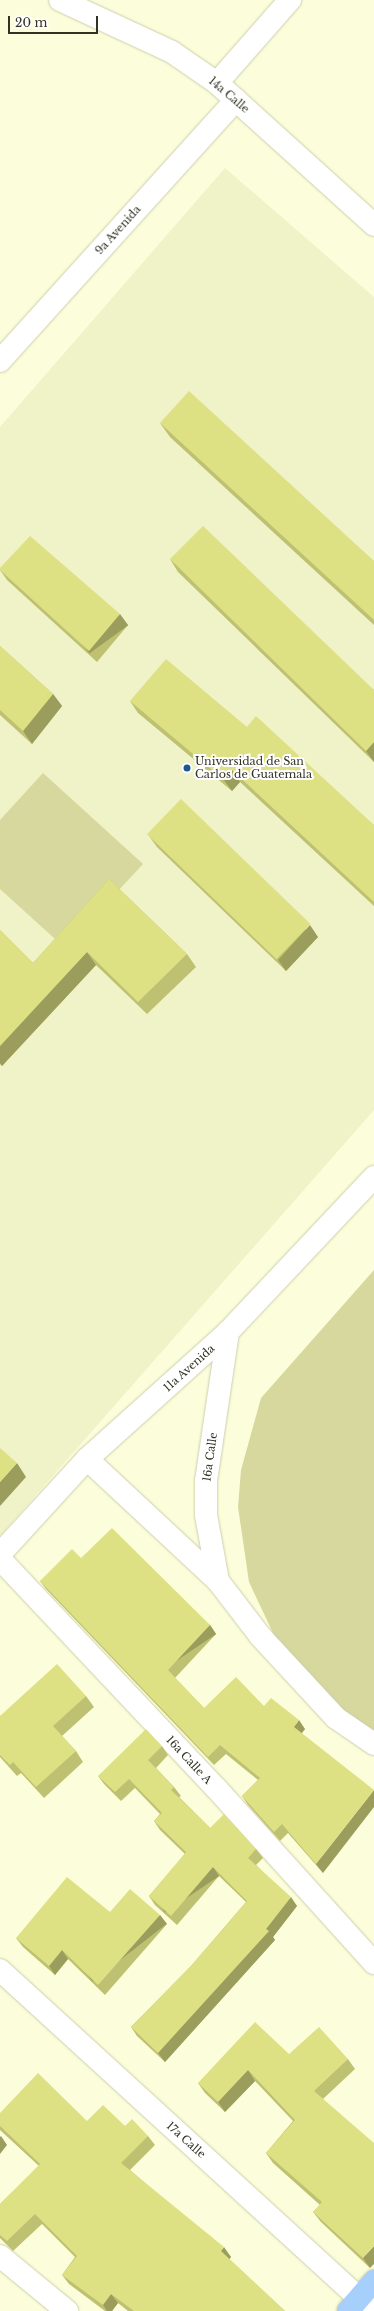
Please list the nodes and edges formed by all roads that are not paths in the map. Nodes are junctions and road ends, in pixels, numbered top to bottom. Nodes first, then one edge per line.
1 (60, 0) edge
2 (290, 0) edge
3 (217, 82) junction
4 (236, 100) junction
5 (374, 225) edge
6 (0, 361) edge
7 (374, 1177) edge
8 (228, 1332) junction
9 (87, 1459) junction
10 (0, 1554) edge
11 (0, 1560) edge
12 (218, 1581) junction
13 (374, 1744) edge
14 (374, 1963) edge
15 (0, 1970) edge
16 (0, 2256) edge
17 (374, 2281) edge
18 (360, 2307) edge
19 (67, 2311) edge

1 - 3 street, 14a Calle
2 - 3 street
3 - 4 street, 14a Calle
4 - 5 street, 14a Calle
4 - 6 street, 9a Avenida
7 - 8 street, 11a Avenida
8 - 9 street, 11a Avenida
8 - 12 street, 16a Calle
9 - 10 street, 11a Avenida
9 - 12 street, 16a Calle
11 - 14 street, 16a Calle A
12 - 13 street, 16a Calle
15 - 18 street, 17a Calle
16 - 19 street
17 - 18 main road

